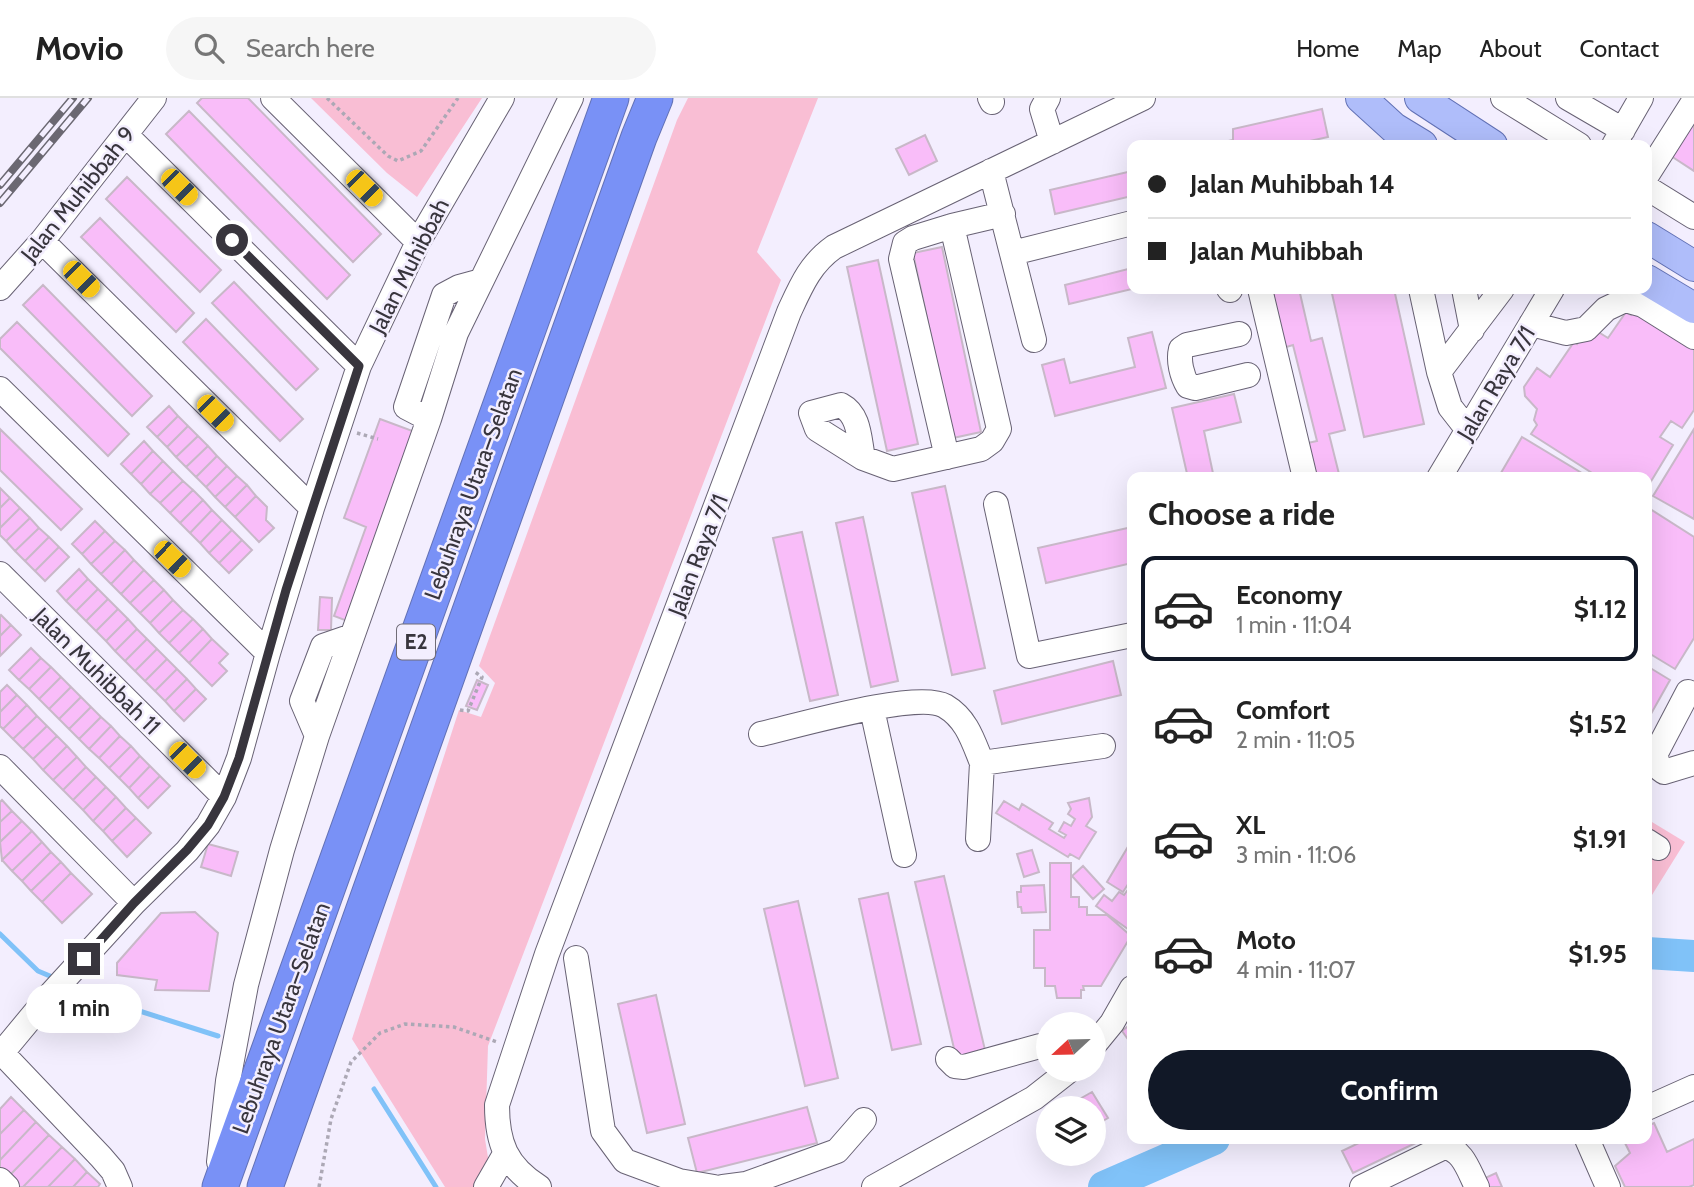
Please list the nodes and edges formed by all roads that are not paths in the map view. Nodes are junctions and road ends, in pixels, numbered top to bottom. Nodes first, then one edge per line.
1 (154, 98) edge
2 (274, 98) edge
3 (502, 98) edge
4 (570, 98) edge
5 (611, 98) edge
6 (655, 98) edge
7 (1048, 98) edge
8 (1143, 98) edge
9 (1360, 98) edge
10 (1420, 98) edge
11 (1503, 98) edge
12 (1568, 98) edge
13 (1641, 98) edge
14 (1694, 101) edge
15 (1533, 106) edge
16 (126, 135) junction
17 (1393, 137) edge
18 (1619, 138) edge
19 (1484, 140) edge
20 (1573, 140) edge
21 (1052, 142) junction
22 (1652, 167) edge
23 (991, 171) junction
24 (1652, 191) edge
25 (1003, 214) junction
26 (1694, 217) edge
27 (1127, 224) edge
28 (952, 226) junction
29 (1652, 240) edge
30 (42, 241) junction
31 (418, 242) junction
32 (1013, 253) junction
33 (1694, 266) edge
34 (1652, 283) edge
35 (0, 288) edge
36 (1261, 294) edge
37 (1422, 294) edge
38 (1465, 294) edge
39 (1498, 294) edge
40 (1549, 294) edge
41 (1694, 308) edge
42 (1531, 324) junction
43 (1472, 330) junction
44 (1239, 334) dead end
45 (1694, 337) edge
46 (1034, 340) dead end
47 (359, 366) junction
48 (1439, 372) junction
49 (1248, 375) dead end
50 (0, 389) edge
51 (1468, 430) junction
52 (947, 457) junction
53 (863, 458) dead end
54 (1304, 472) edge
55 (1443, 472) edge
56 (996, 504) dead end
57 (312, 508) junction
58 (0, 574) edge
59 (1127, 636) edge
60 (268, 653) junction
61 (1688, 692) dead end
62 (872, 709) junction
63 (761, 734) dead end
64 (1103, 746) dead end
65 (982, 763) junction
66 (1694, 763) edge
67 (0, 767) edge
68 (224, 797) junction
69 (978, 839) dead end
70 (904, 855) dead end
71 (134, 903) junction
72 (576, 958) dead end
73 (1127, 998) edge
74 (1106, 1030) edge
75 (3, 1045) edge
76 (1036, 1047) edge
77 (948, 1059) dead end
78 (1054, 1082) edge
79 (1694, 1087) edge
80 (1652, 1106) edge
81 (864, 1120) dead end
82 (1589, 1144) edge
83 (505, 1154) junction
84 (0, 1180) edge
85 (7, 1187) edge
86 (120, 1187) edge
87 (218, 1187) edge
88 (265, 1187) edge
89 (486, 1187) edge
90 (539, 1187) edge
91 (714, 1187) edge
92 (723, 1187) edge
93 (874, 1187) edge
94 (1362, 1187) edge
95 (1477, 1187) edge
96 (1608, 1187) edge

1 - 16 street, Jalan Muhibbah 9
2 - 31 street
3 - 31 street, Jalan Muhibbah
4 - 87 street
5 - 87 highway, Lebuhraya Utara–Selatan / E2
6 - 88 highway, Lebuhraya Utara–Selatan / E2
7 - 21 street
8 - 21 street, Jalan Raya 7/1
9 - 17 main road
10 - 19 main road
11 - 15 street
12 - 18 street
13 - 18 street
14 - 22 street
15 - 20 street
16 - 30 street, Jalan Muhibbah 9
16 - 47 street
21 - 23 street, Jalan Raya 7/1
23 - 25 street
23 - 83 street, Jalan Raya 7/1
24 - 26 street
25 - 28 street
25 - 32 street
27 - 32 street
28 - 52 street
28 - 52 street
29 - 33 main road
30 - 35 street, Jalan Muhibbah 9
30 - 57 street
31 - 47 street, Jalan Muhibbah
32 - 46 street
34 - 41 main road
36 - 54 street
37 - 48 street
38 - 43 street
39 - 43 street
40 - 42 street, Jalan Raya 7/1
42 - 45 street
42 - 51 street, Jalan Raya 7/1
43 - 48 street
44 - 49 street
47 - 57 street, Jalan Muhibbah
48 - 51 street
50 - 60 street
51 - 55 street, Jalan Raya 7/1
52 - 53 street
56 - 59 street
57 - 60 street, Jalan Muhibbah
58 - 68 street, Jalan Muhibbah 11
60 - 68 street, Jalan Muhibbah
61 - 66 street
62 - 63 street
62 - 65 street
62 - 70 street
64 - 65 street
65 - 69 street
67 - 71 street
68 - 71 street, Jalan Muhibbah
71 - 75 street, Jalan Muhibbah
72 - 91 street
73 - 74 street
75 - 86 street
76 - 77 street
78 - 93 street
79 - 80 street
81 - 92 street
82 - 96 street
83 - 89 street
83 - 90 street, Jalan Raya 7/1
84 - 85 street
94 - 95 street

